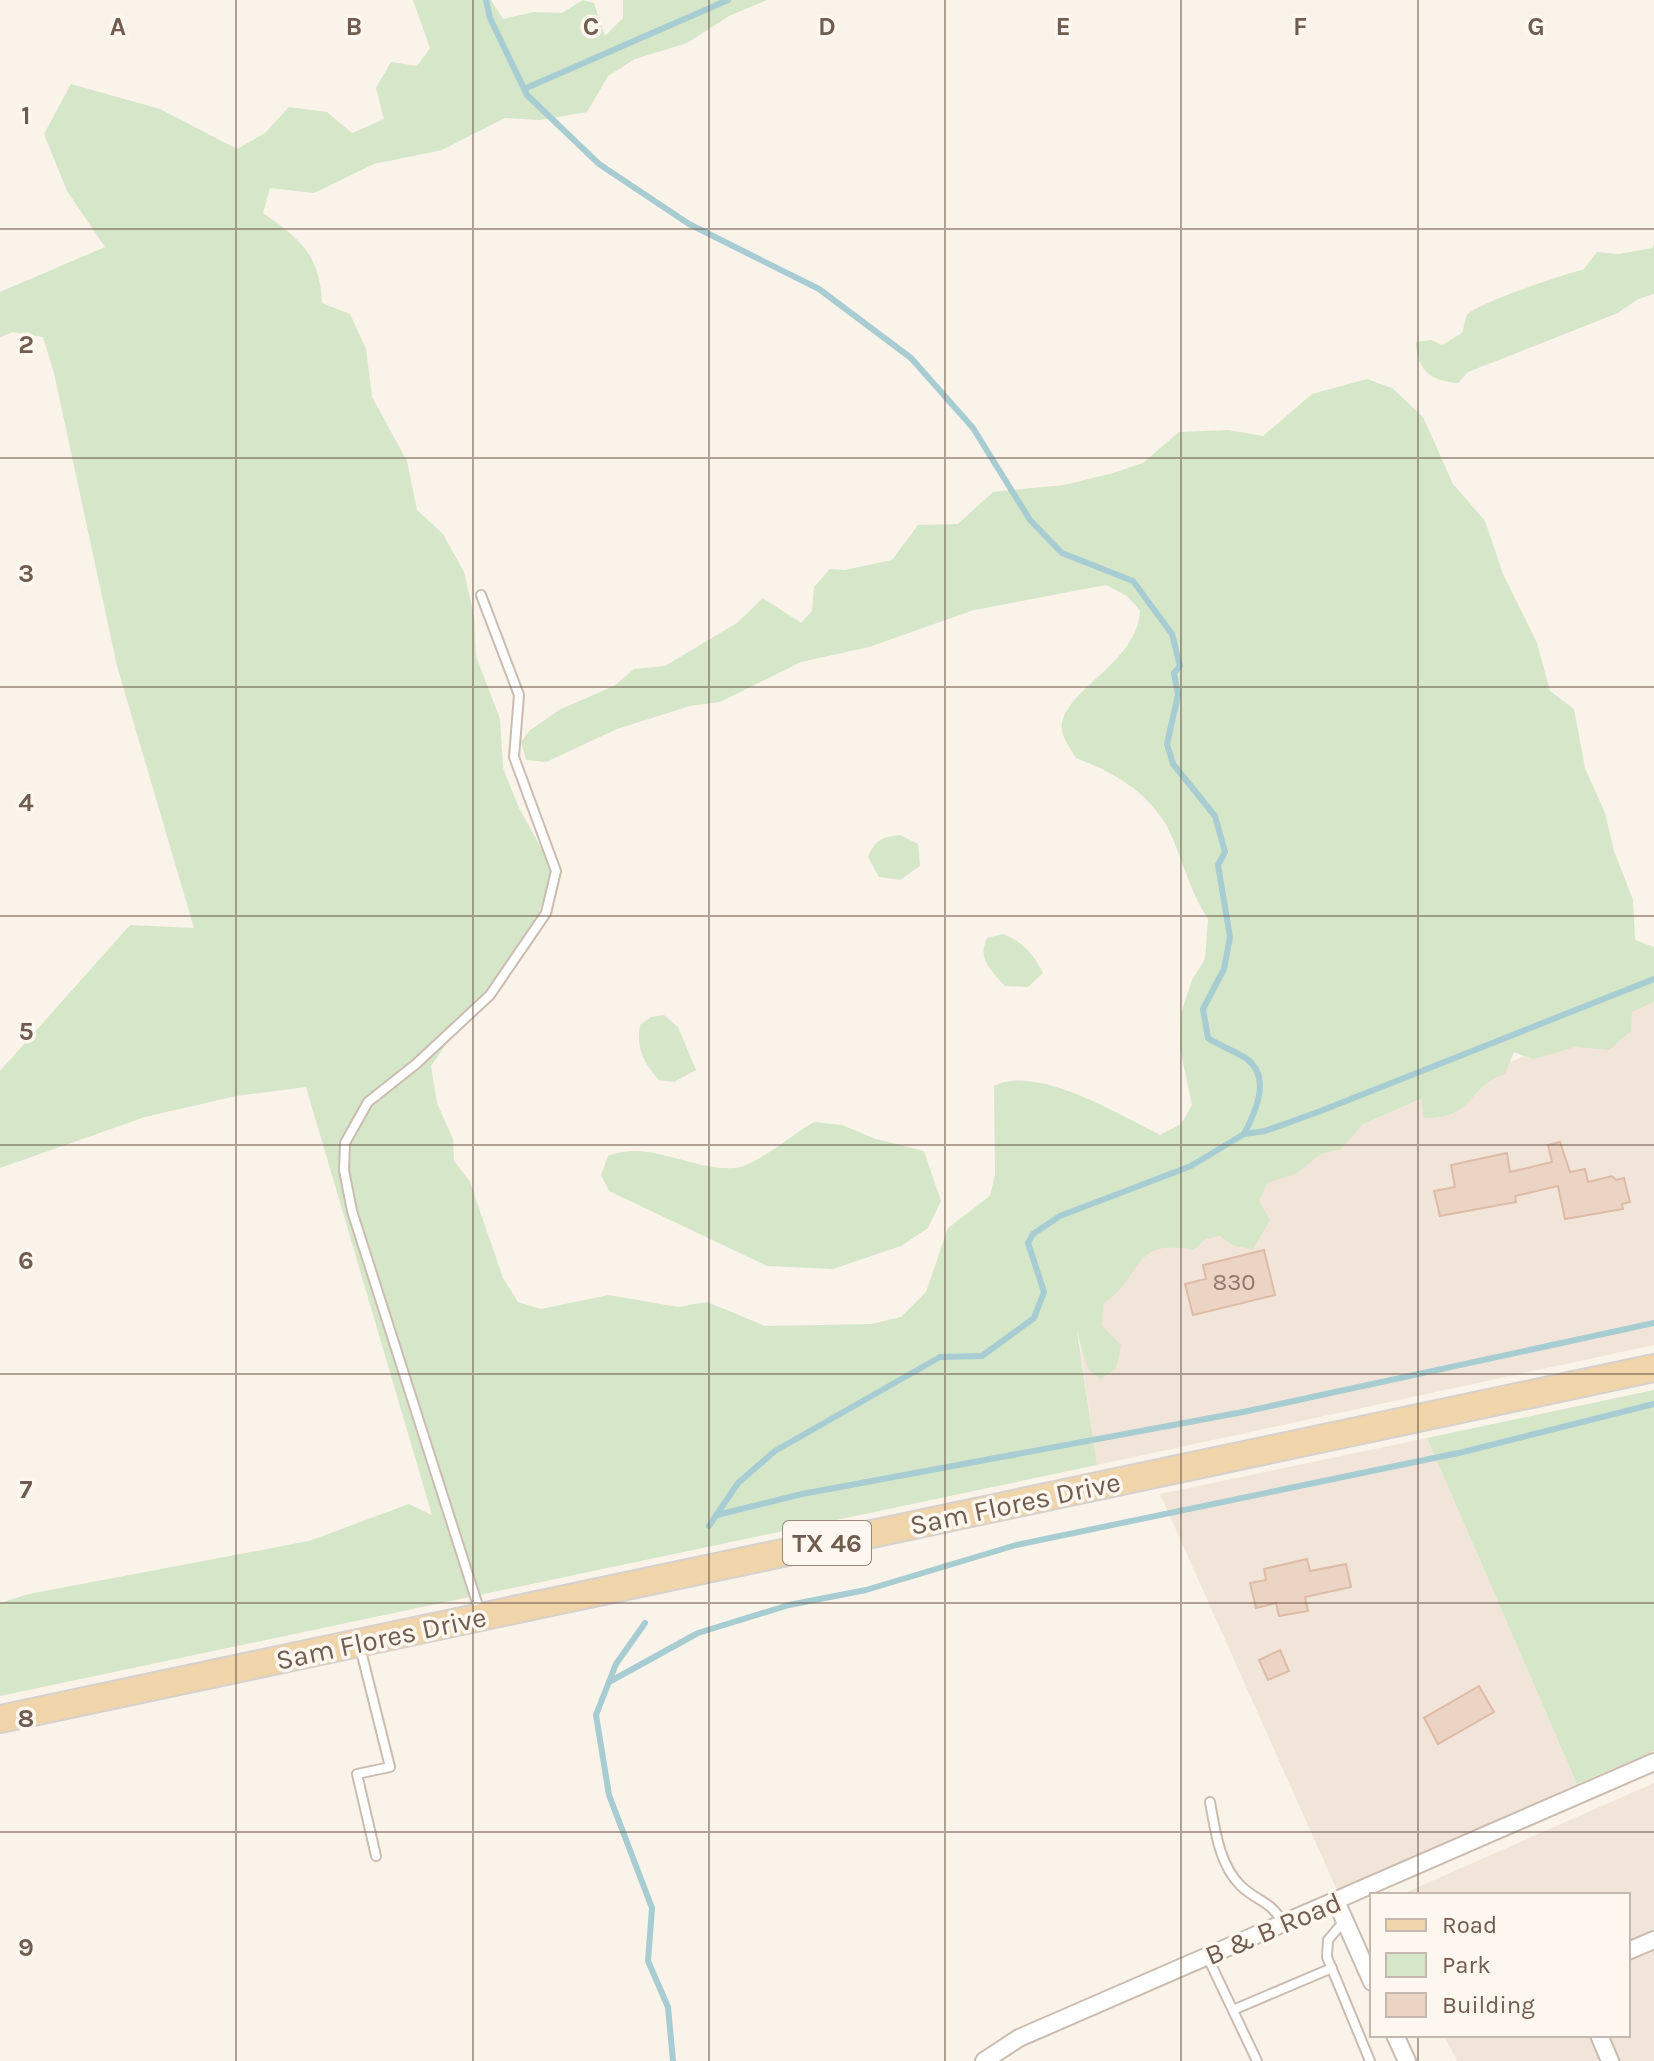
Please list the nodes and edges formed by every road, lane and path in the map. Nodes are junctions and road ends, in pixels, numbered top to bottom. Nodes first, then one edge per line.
1 (481, 595) dead end
2 (1654, 1368) edge
3 (481, 1616) junction
4 (358, 1643) junction
5 (0, 1719) edge
6 (1654, 1762) edge
7 (1210, 1802) dead end
8 (376, 1856) dead end
9 (1336, 1901) junction
10 (1345, 1920) junction
11 (1283, 1923) junction
12 (1654, 1940) edge
13 (1630, 1950) edge
14 (1207, 1956) junction
15 (1332, 1968) junction
16 (1370, 1977) edge
17 (1233, 2010) junction
18 (1396, 2037) edge
19 (1600, 2037) edge
20 (984, 2061) edge
21 (1257, 2061) edge
22 (1370, 2061) edge
23 (1407, 2061) edge
24 (1610, 2061) edge

1 - 3 lane
2 - 3 main road, Sam Flores Drive / TX 46
3 - 4 main road, Sam Flores Drive / TX 46
4 - 5 main road, Sam Flores Drive / TX 46
4 - 8 lane
6 - 9 street, B & B Road
7 - 11 lane
9 - 10 street
9 - 11 street, B & B Road
10 - 15 lane
10 - 16 street
11 - 14 street, B & B Road
12 - 13 street
14 - 17 lane
14 - 20 street, B & B Road
15 - 17 lane
15 - 22 lane
17 - 21 lane
18 - 23 street
19 - 24 street

